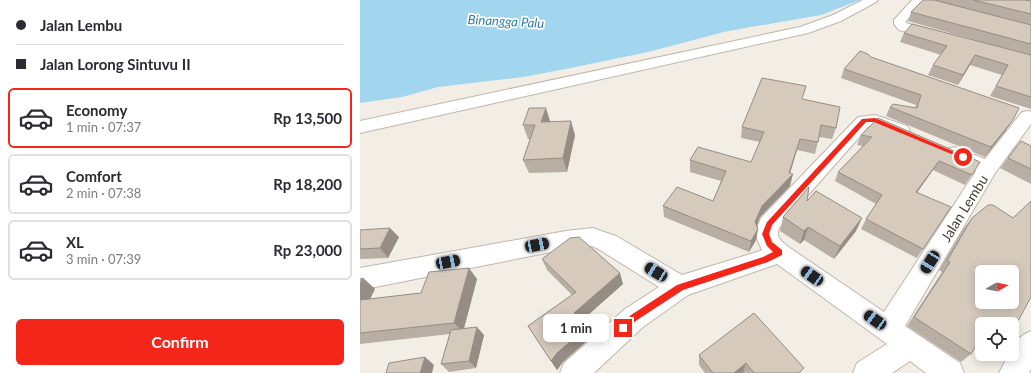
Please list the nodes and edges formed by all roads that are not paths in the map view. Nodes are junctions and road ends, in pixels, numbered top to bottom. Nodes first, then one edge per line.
1 (872, 0) edge
2 (918, 0) edge
3 (933, 5) edge
4 (949, 39) edge
5 (1024, 114) edge
6 (360, 127) edge
7 (918, 137) edge
8 (939, 147) edge
9 (988, 168) junction
10 (779, 253) junction
11 (360, 279) edge
12 (680, 287) junction
13 (888, 329) junction
14 (1031, 344) edge
15 (911, 345) junction
16 (574, 373) edge
17 (867, 373) edge
18 (950, 373) edge
19 (1013, 373) edge

1 - 6 street
2 - 3 street
2 - 4 street
5 - 9 street, Jalan Lembu
7 - 10 street
8 - 9 street, Jalan Lembu
9 - 13 street, Jalan Lembu
10 - 12 street
10 - 13 street
11 - 12 street
12 - 16 street
13 - 15 street
14 - 19 street
15 - 17 street
15 - 18 street

